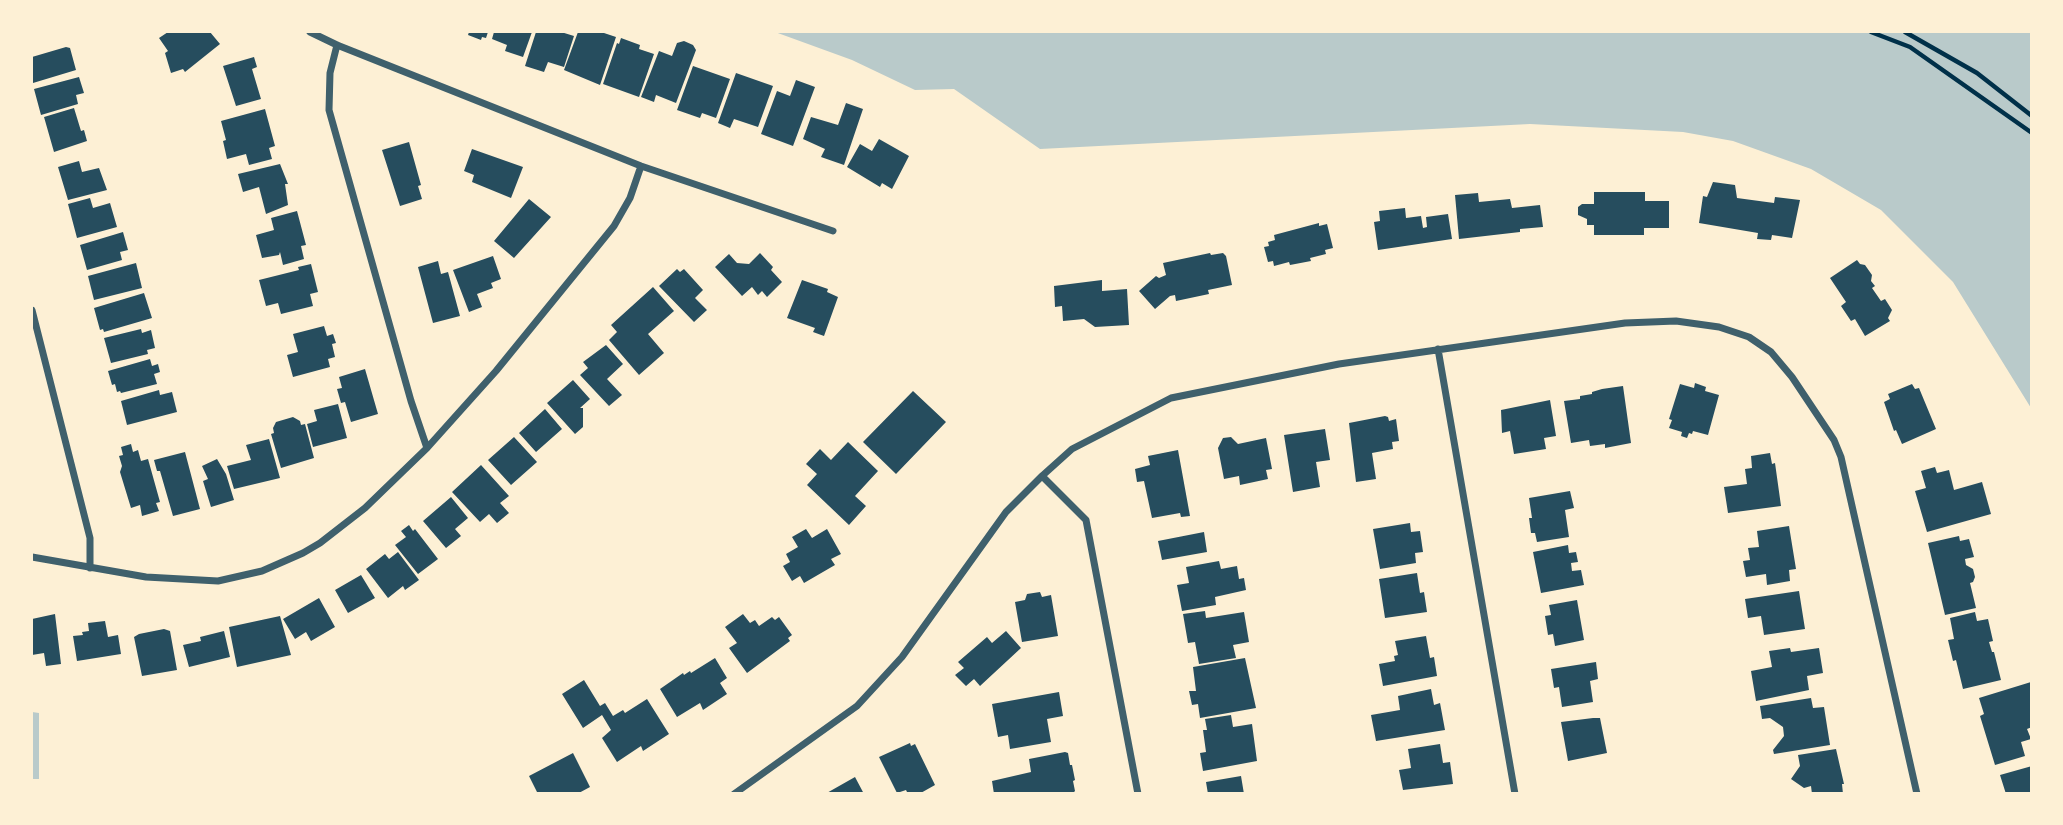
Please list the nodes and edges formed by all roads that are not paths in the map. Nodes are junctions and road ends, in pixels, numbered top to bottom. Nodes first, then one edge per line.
1 (310, 32) edge
2 (337, 45) junction
3 (641, 166) junction
4 (833, 231) dead end
5 (32, 310) edge
6 (1438, 349) junction
7 (427, 448) junction
8 (1042, 475) junction
9 (32, 557) edge
10 (90, 568) junction
11 (734, 793) edge
12 (1138, 793) edge
13 (1515, 793) edge
14 (1917, 793) edge

1 - 2 street
2 - 3 street
2 - 7 street
3 - 4 street
3 - 7 street
5 - 10 street
6 - 8 street
6 - 13 street
6 - 14 street
7 - 10 street
8 - 11 street
8 - 12 street
9 - 10 street

